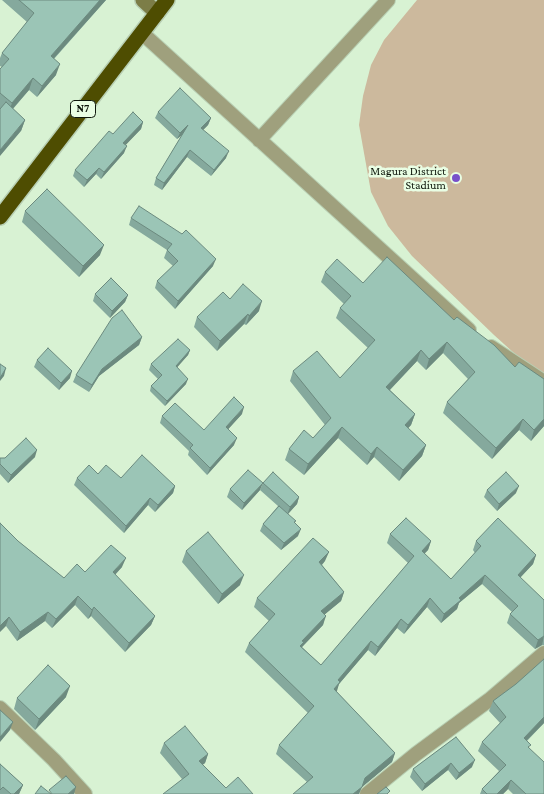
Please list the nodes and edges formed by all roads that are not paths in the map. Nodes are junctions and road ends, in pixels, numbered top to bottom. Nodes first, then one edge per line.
1 (143, 0) edge
2 (167, 0) edge
3 (388, 0) edge
4 (157, 13) junction
5 (142, 33) junction
6 (258, 140) junction
7 (0, 218) edge
8 (544, 382) edge
9 (544, 653) edge
10 (0, 708) edge
11 (85, 794) edge
12 (367, 794) edge

1 - 4 main road
2 - 4 highway, N7
3 - 6 street
4 - 5 highway, N7
5 - 6 street
5 - 7 highway, N7
6 - 8 street
9 - 12 street
10 - 11 street

